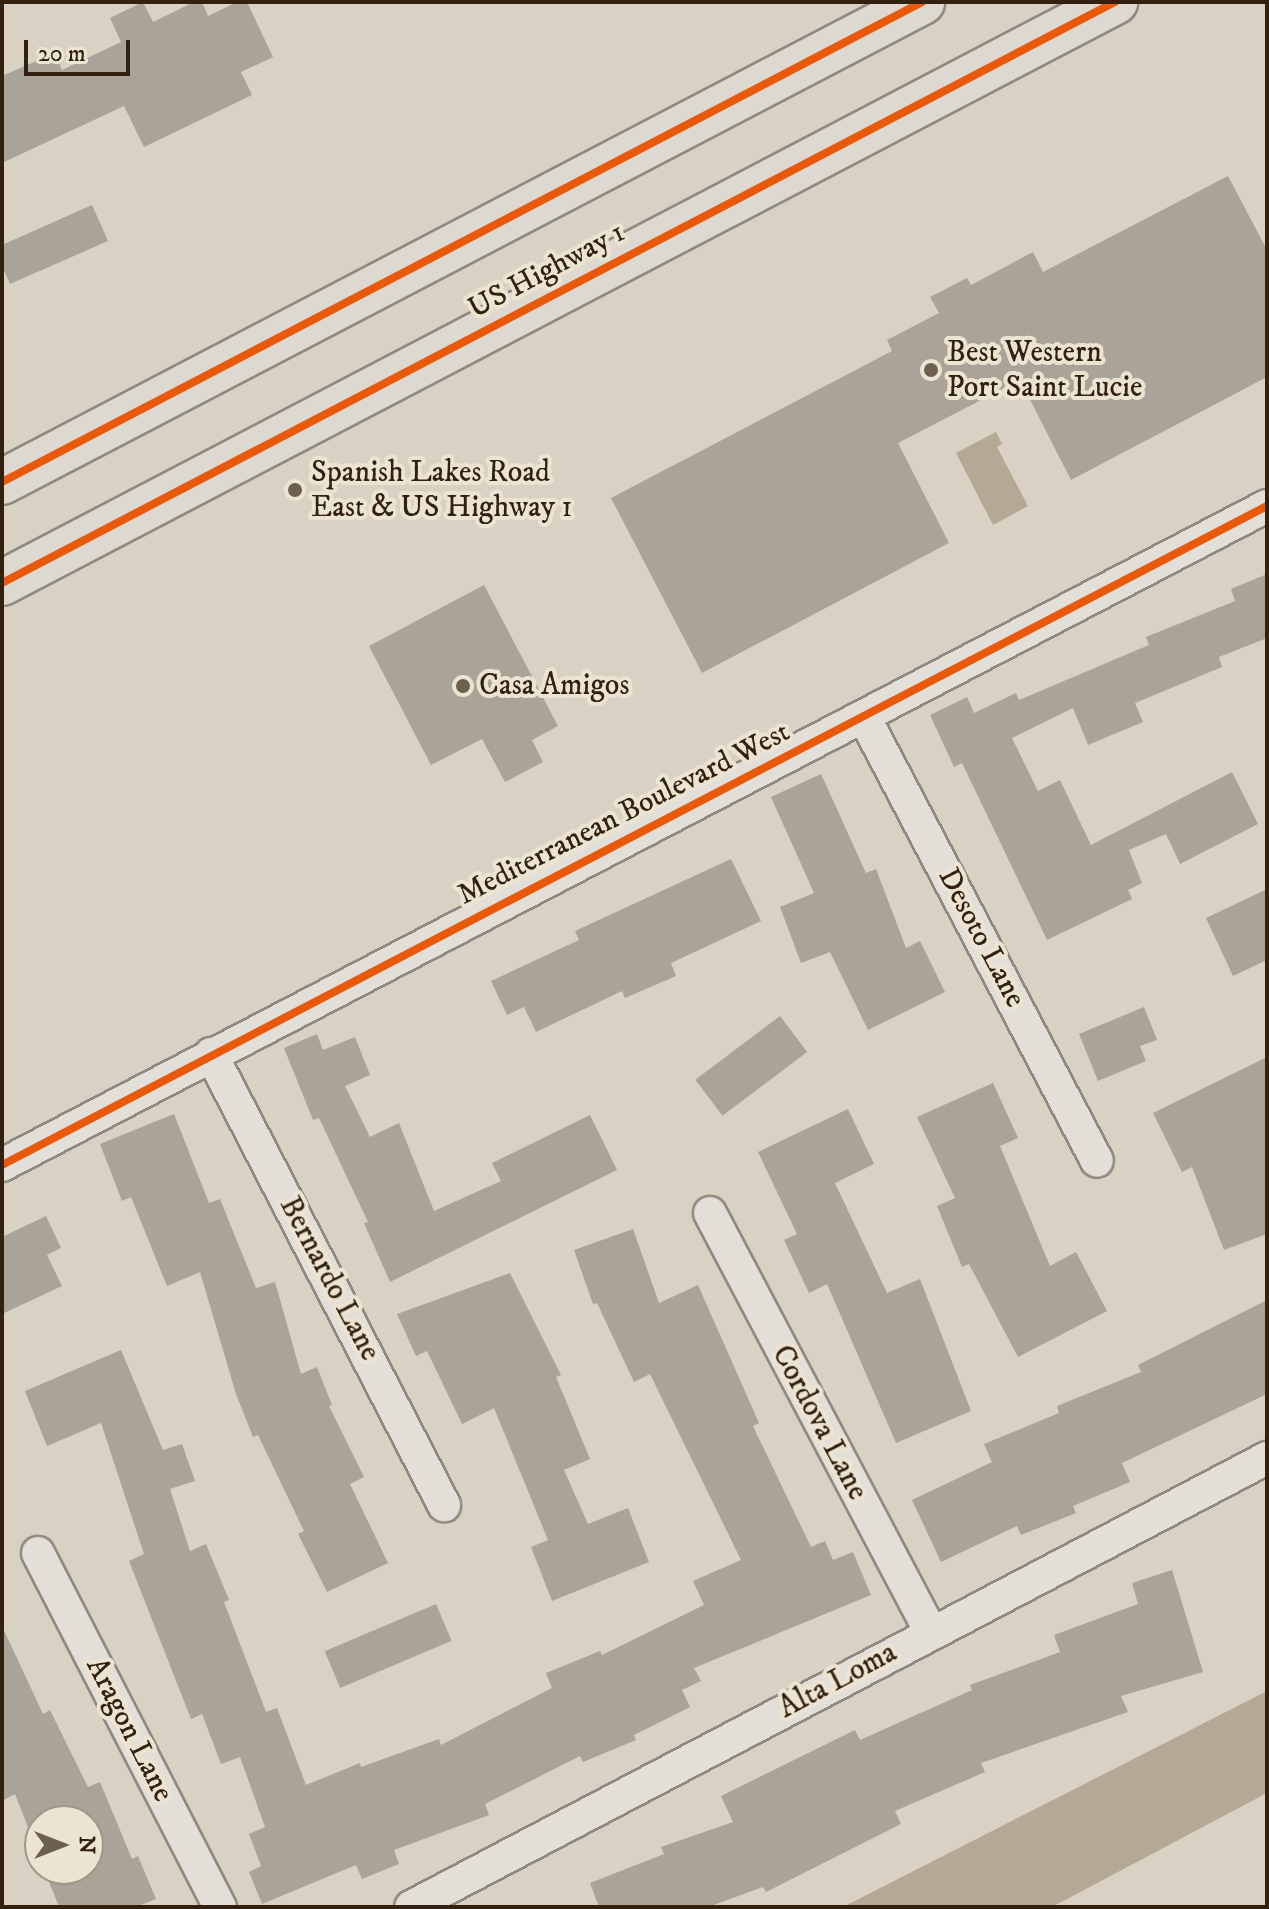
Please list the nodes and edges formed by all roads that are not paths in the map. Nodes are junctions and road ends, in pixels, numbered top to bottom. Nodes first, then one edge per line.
1 (922, 2) edge
2 (1115, 2) edge
3 (2, 482) edge
4 (1267, 506) edge
5 (2, 583) edge
6 (864, 717) junction
7 (211, 1054) junction
8 (1097, 1161) dead end
9 (2, 1165) edge
10 (710, 1213) dead end
11 (1267, 1458) edge
12 (444, 1505) dead end
13 (38, 1553) dead end
14 (931, 1632) junction
15 (220, 1907) edge
16 (411, 1907) edge

1 - 3 main road
2 - 5 main road, US Highway 1
4 - 6 street, Mediterranean Boulevard West
6 - 7 street, Mediterranean Boulevard West
6 - 8 street, Desoto Lane
7 - 9 street, Mediterranean Boulevard West
7 - 12 street, Bernardo Lane
10 - 14 street, Cordova Lane
11 - 14 street, Alta Loma
13 - 15 street, Aragon Lane
14 - 16 street, Alta Loma

